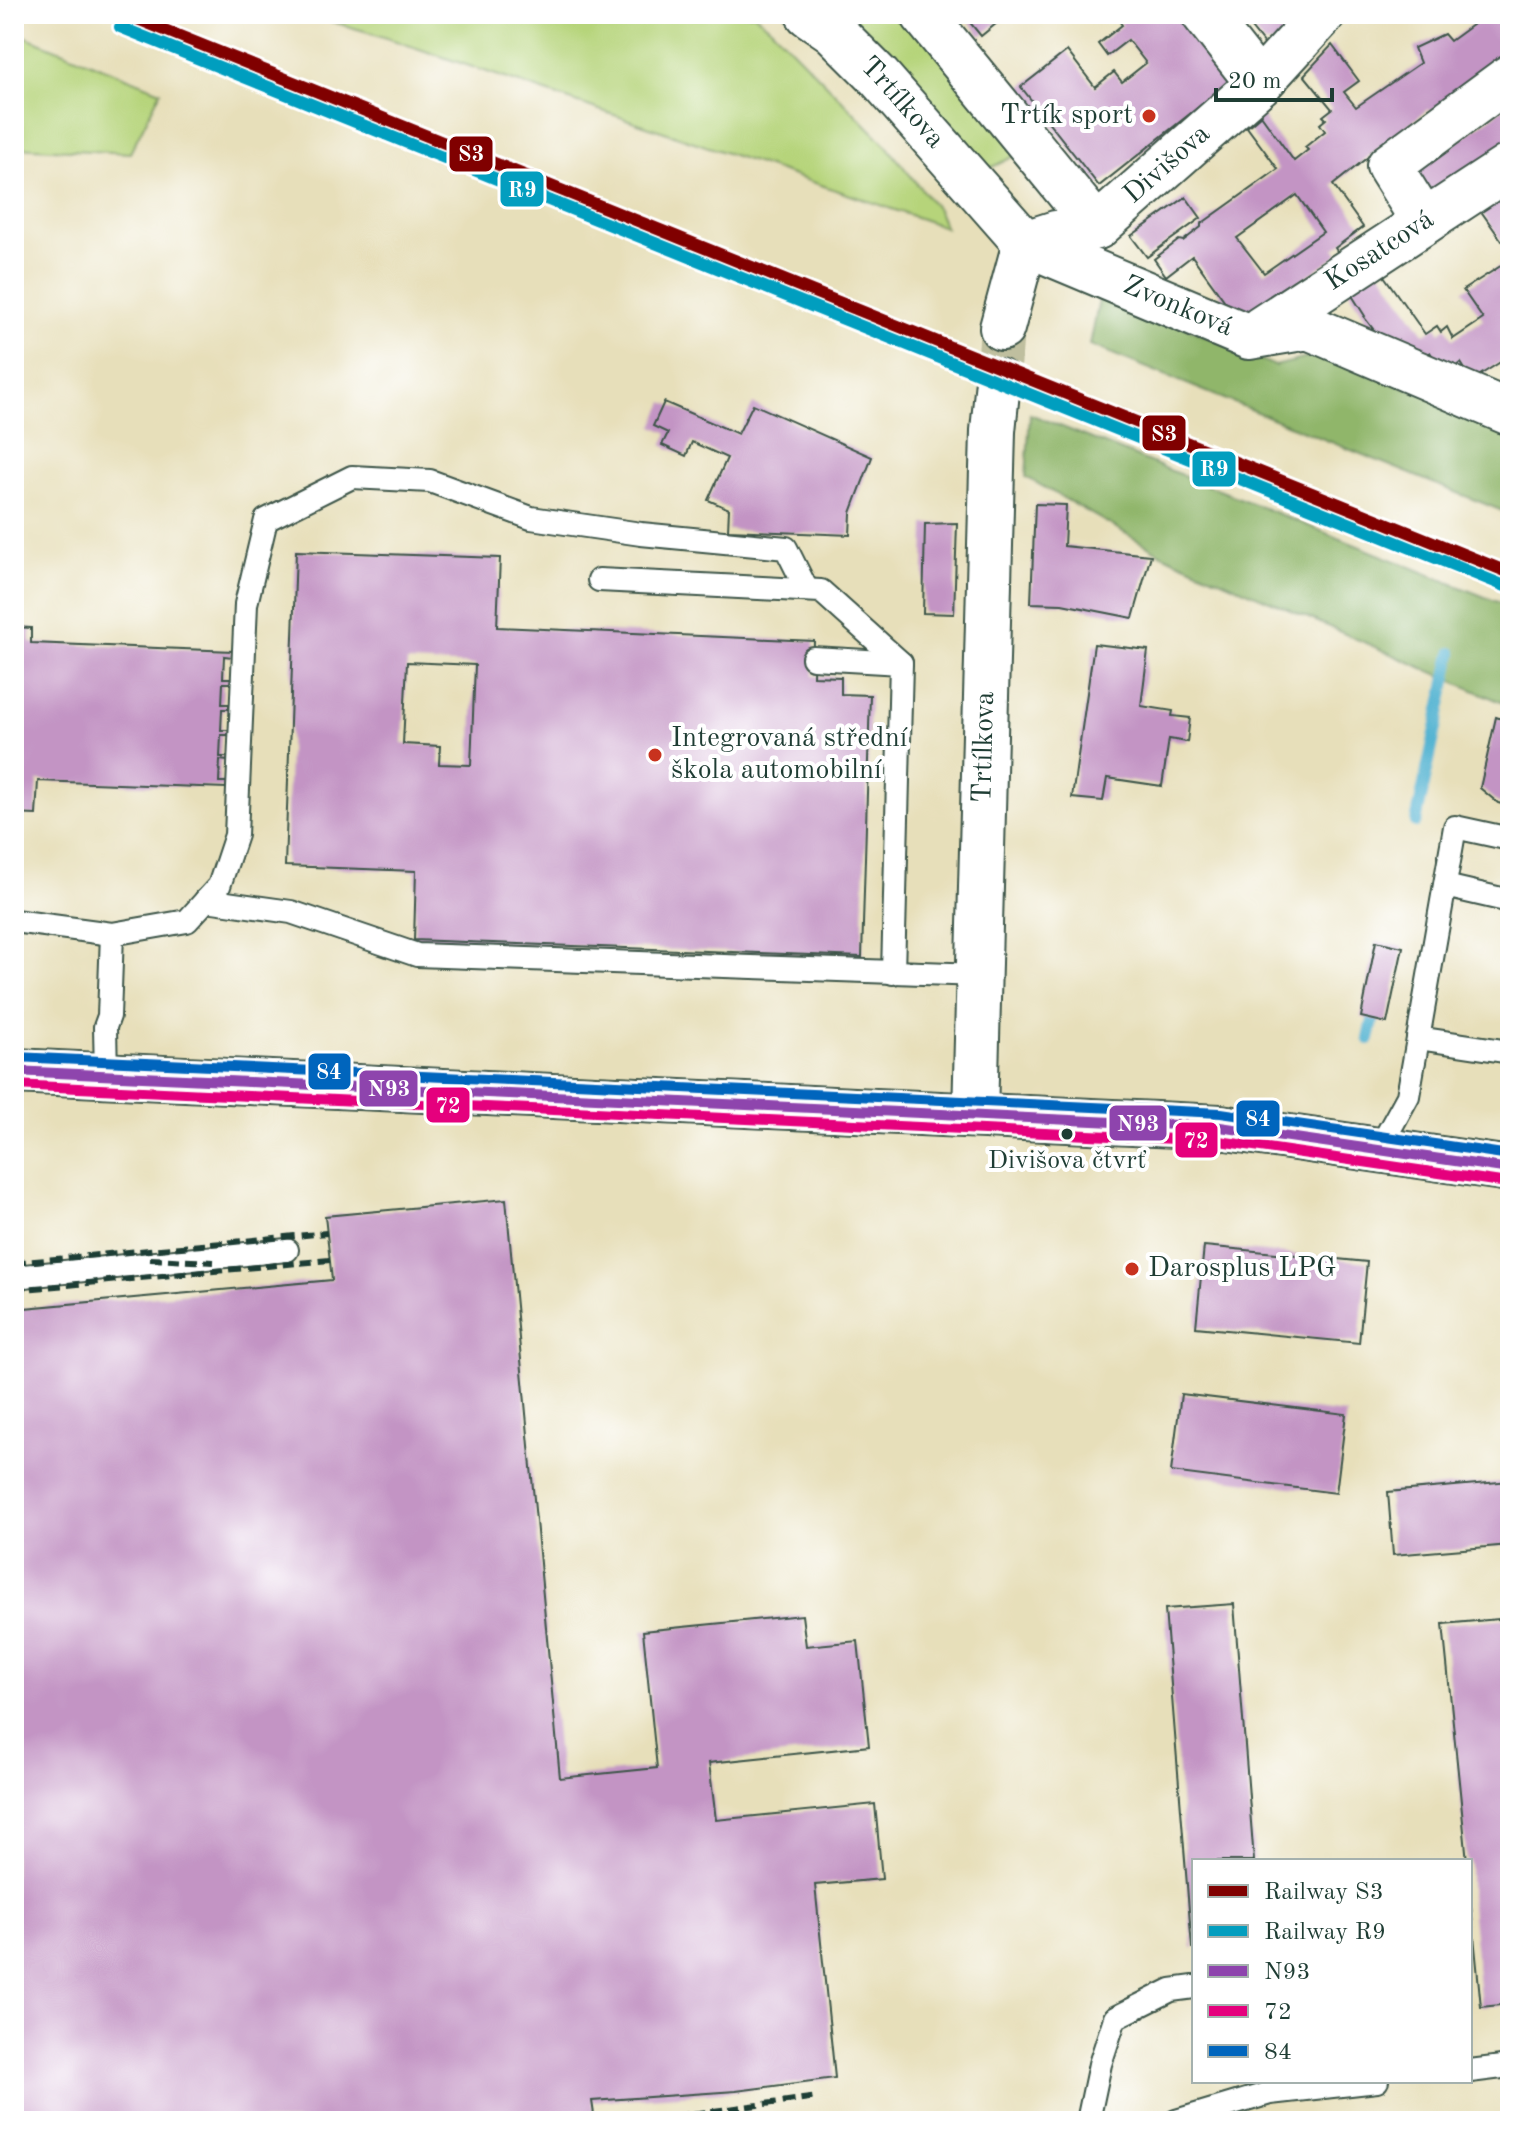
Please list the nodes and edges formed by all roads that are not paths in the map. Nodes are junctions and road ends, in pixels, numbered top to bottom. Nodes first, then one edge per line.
1 (808, 14) edge
2 (923, 14) edge
3 (1204, 14) edge
4 (1323, 14) edge
5 (1510, 77) edge
6 (1259, 84) junction
7 (1510, 166) edge
8 (1424, 222) junction
9 (1097, 227) junction
10 (1025, 243) junction
11 (1002, 328) tunnel mouth
12 (1249, 337) junction
13 (998, 381) tunnel mouth
14 (1504, 399) edge
15 (599, 580) dead end
16 (807, 590) junction
17 (813, 658) dead end
18 (901, 663) junction
19 (1510, 839) edge
20 (1445, 886) junction
21 (206, 900) junction
22 (1510, 901) edge
23 (14, 921) edge
24 (112, 934) junction
25 (893, 973) junction
26 (979, 975) junction
27 (1418, 1038) junction
28 (1510, 1052) edge
29 (14, 1071) edge
30 (106, 1075) junction
31 (975, 1115) junction
32 (1379, 1149) junction
33 (1510, 1169) edge
34 (287, 1250) dead end
35 (14, 1277) edge
36 (1192, 1987) edge
37 (1510, 2066) edge
38 (1472, 2071) edge
39 (1359, 2083) edge
40 (1088, 2121) edge
41 (1176, 2121) edge

1 - 10 street, Trtílkova
2 - 9 street
3 - 6 street
4 - 6 street, Divišova
5 - 8 street
6 - 9 street, Divišova
7 - 8 street, Kosatcová
8 - 12 street, Kosatcová
9 - 10 street
10 - 11 street
10 - 12 street, Zvonková
12 - 14 street, Zvonková
13 - 26 street, Trtílkova
15 - 16 lane
16 - 18 lane
16 - 21 lane
17 - 18 lane
18 - 25 lane
19 - 20 lane
20 - 22 lane
20 - 27 lane
21 - 24 lane
21 - 25 lane
23 - 24 lane
24 - 30 lane
25 - 26 lane
26 - 31 street, Trtílkova
27 - 28 lane
27 - 32 lane
29 - 30 street
30 - 31 street
31 - 32 street
32 - 33 street
34 - 35 lane
36 - 40 lane
37 - 38 lane
39 - 41 lane

